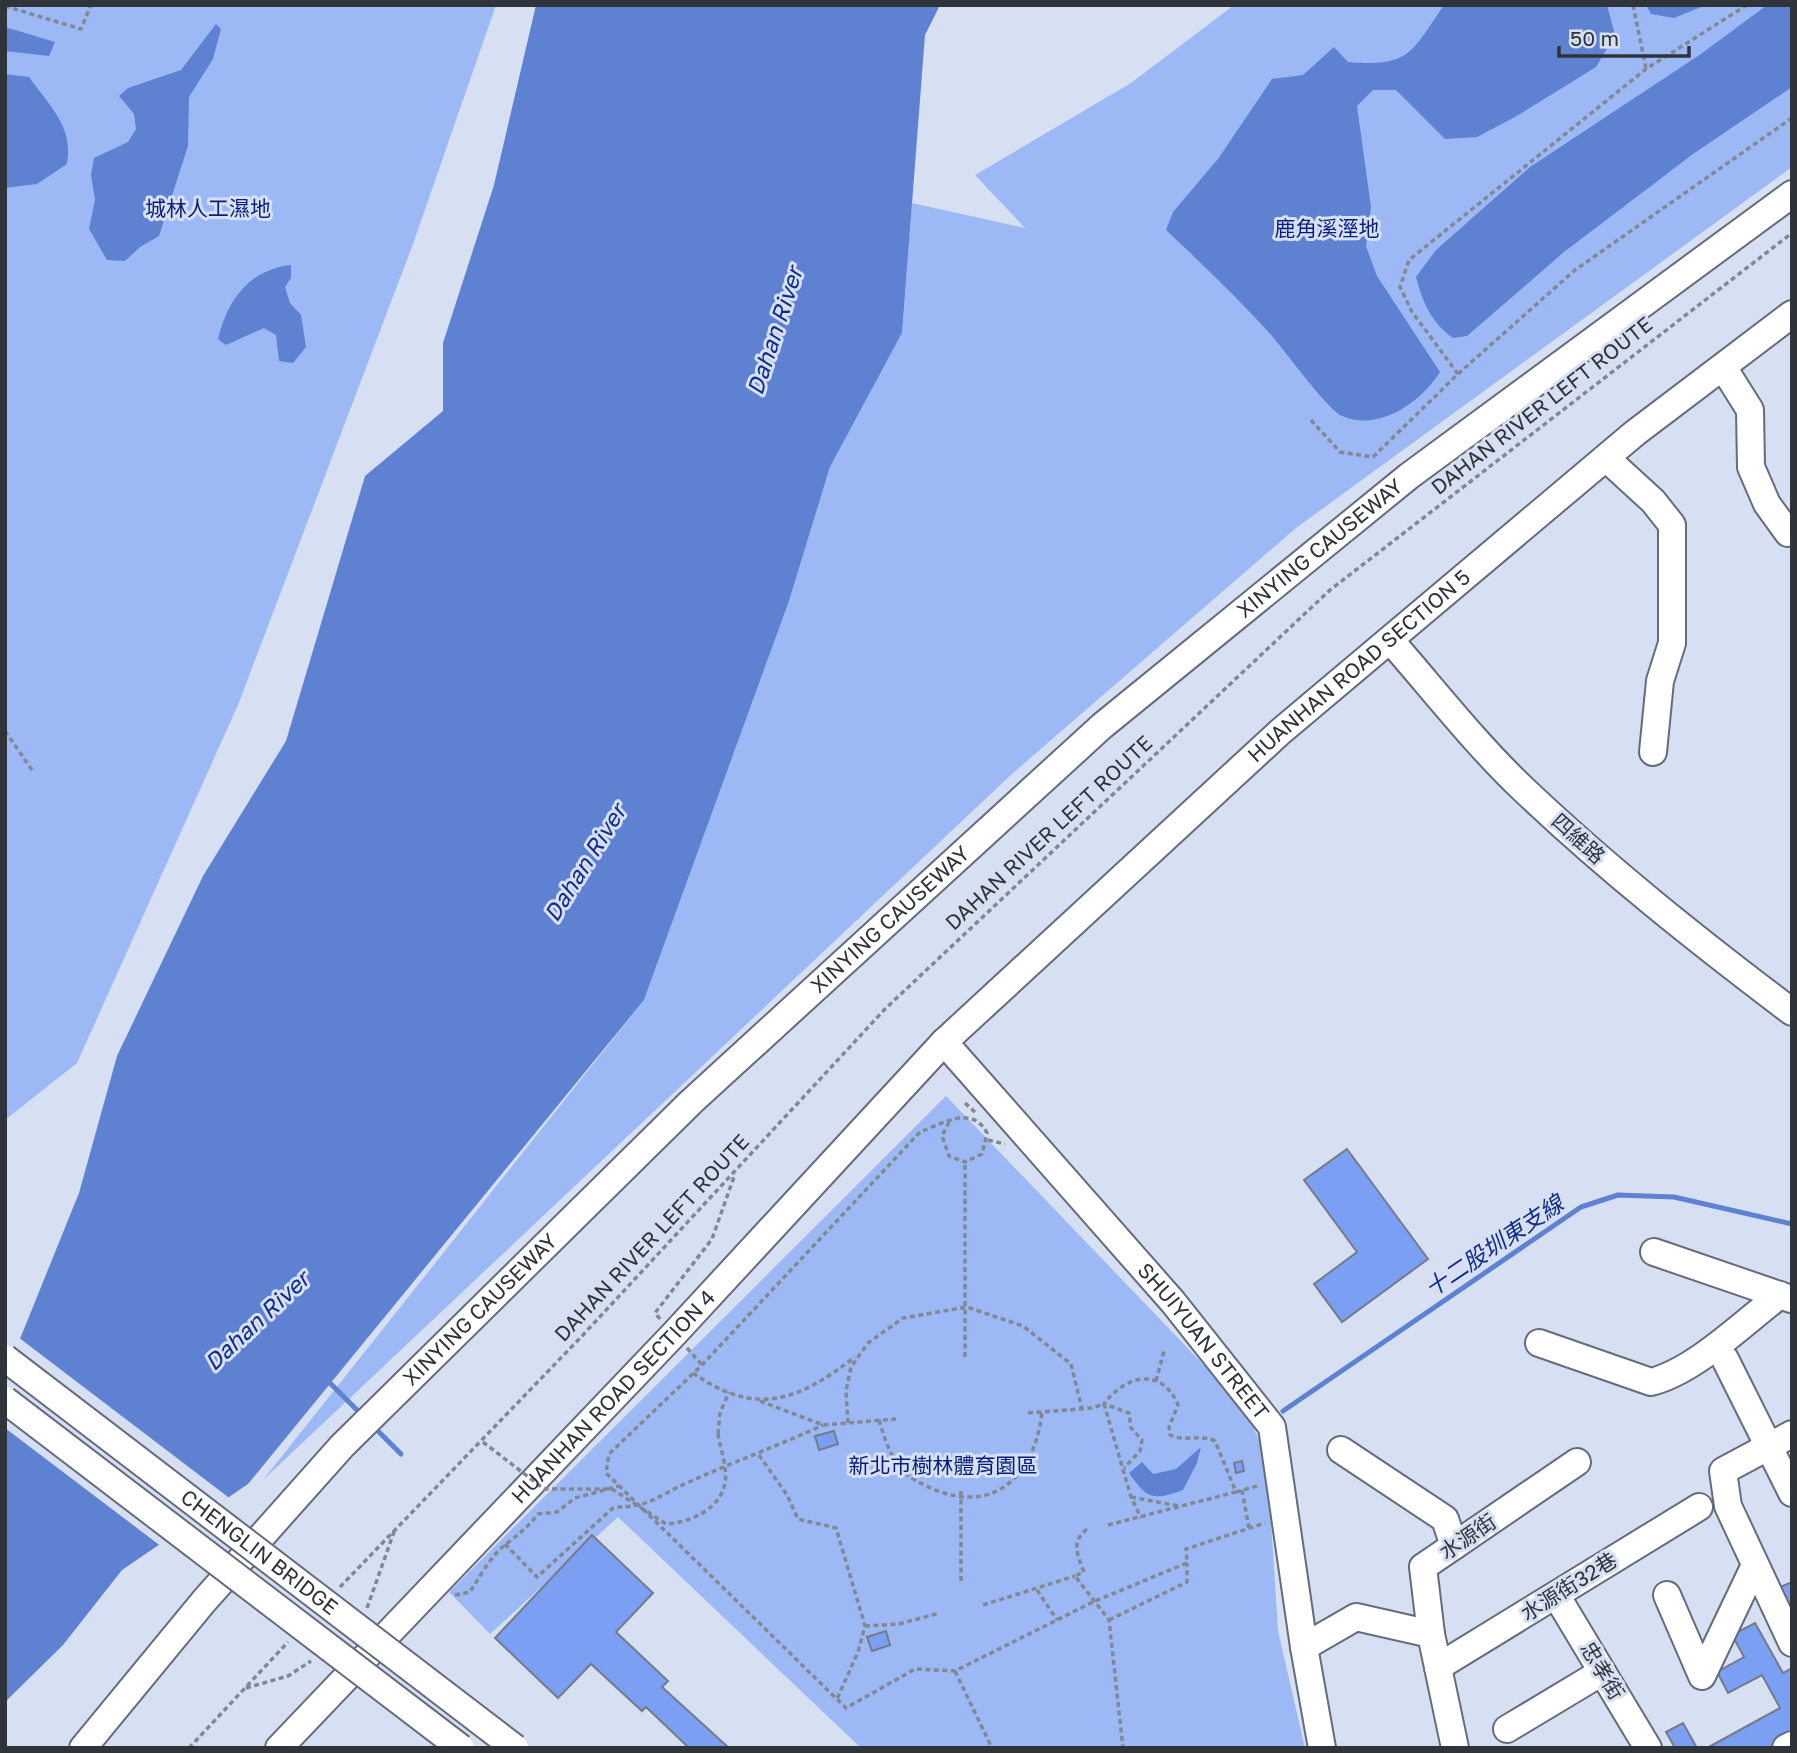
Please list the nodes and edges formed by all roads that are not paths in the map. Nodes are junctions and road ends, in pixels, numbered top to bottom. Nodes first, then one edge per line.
1 (1792, 194) edge
2 (1792, 314) edge
3 (1723, 367) junction
4 (1606, 458) junction
5 (1792, 533) edge
6 (1390, 640) junction
7 (1653, 752) dead end
8 (1792, 1012) edge
9 (944, 1042) junction
10 (1654, 1252) dead end
11 (1786, 1298) edge
12 (1539, 1343) dead end
13 (5, 1358) edge
14 (1725, 1359) dead end
15 (5, 1400) edge
16 (1780, 1441) edge
17 (1341, 1450) dead end
18 (1577, 1462) dead end
19 (1792, 1493) edge
20 (1699, 1507) dead end
21 (1454, 1546) junction
22 (1755, 1566) junction
23 (1556, 1595) junction
24 (1667, 1595) dead end
25 (1431, 1634) junction
26 (1792, 1643) edge
27 (1304, 1647) junction
28 (1438, 1667) junction
29 (1602, 1672) junction
30 (1507, 1729) dead end
31 (1792, 1745) edge
32 (83, 1748) edge
33 (279, 1748) edge
34 (461, 1748) edge
35 (515, 1748) edge
36 (1322, 1748) edge
37 (1455, 1748) edge
38 (1648, 1748) edge
39 (1786, 1748) edge

1 - 32 street, XINYING CAUSEWAY
2 - 3 street, HUANHAN ROAD SECTION 5
3 - 4 street, HUANHAN ROAD SECTION 5
3 - 5 street
4 - 6 street, HUANHAN ROAD SECTION 5
4 - 7 street
6 - 8 street, 四維路
6 - 9 street, HUANHAN ROAD SECTION 5
9 - 27 street, SHUIYUAN STREET
9 - 33 street, HUANHAN ROAD SECTION 4
10 - 11 street
11 - 12 street
13 - 35 street, CHENGLIN BRIDGE, bridge
14 - 16 street
15 - 34 street, CHENGLIN BRIDGE, bridge
16 - 19 street
16 - 22 street
17 - 21 street
18 - 21 street, 水源街
20 - 23 street, 水源街32巷
21 - 25 street, 水源街
22 - 24 street
22 - 26 street
23 - 28 street, 水源街32巷
23 - 29 street, 忠孝街
25 - 27 street
25 - 28 street
27 - 36 street, SHUIYUAN STREET
28 - 37 street
29 - 30 street
29 - 38 street, 忠孝街
31 - 39 street

